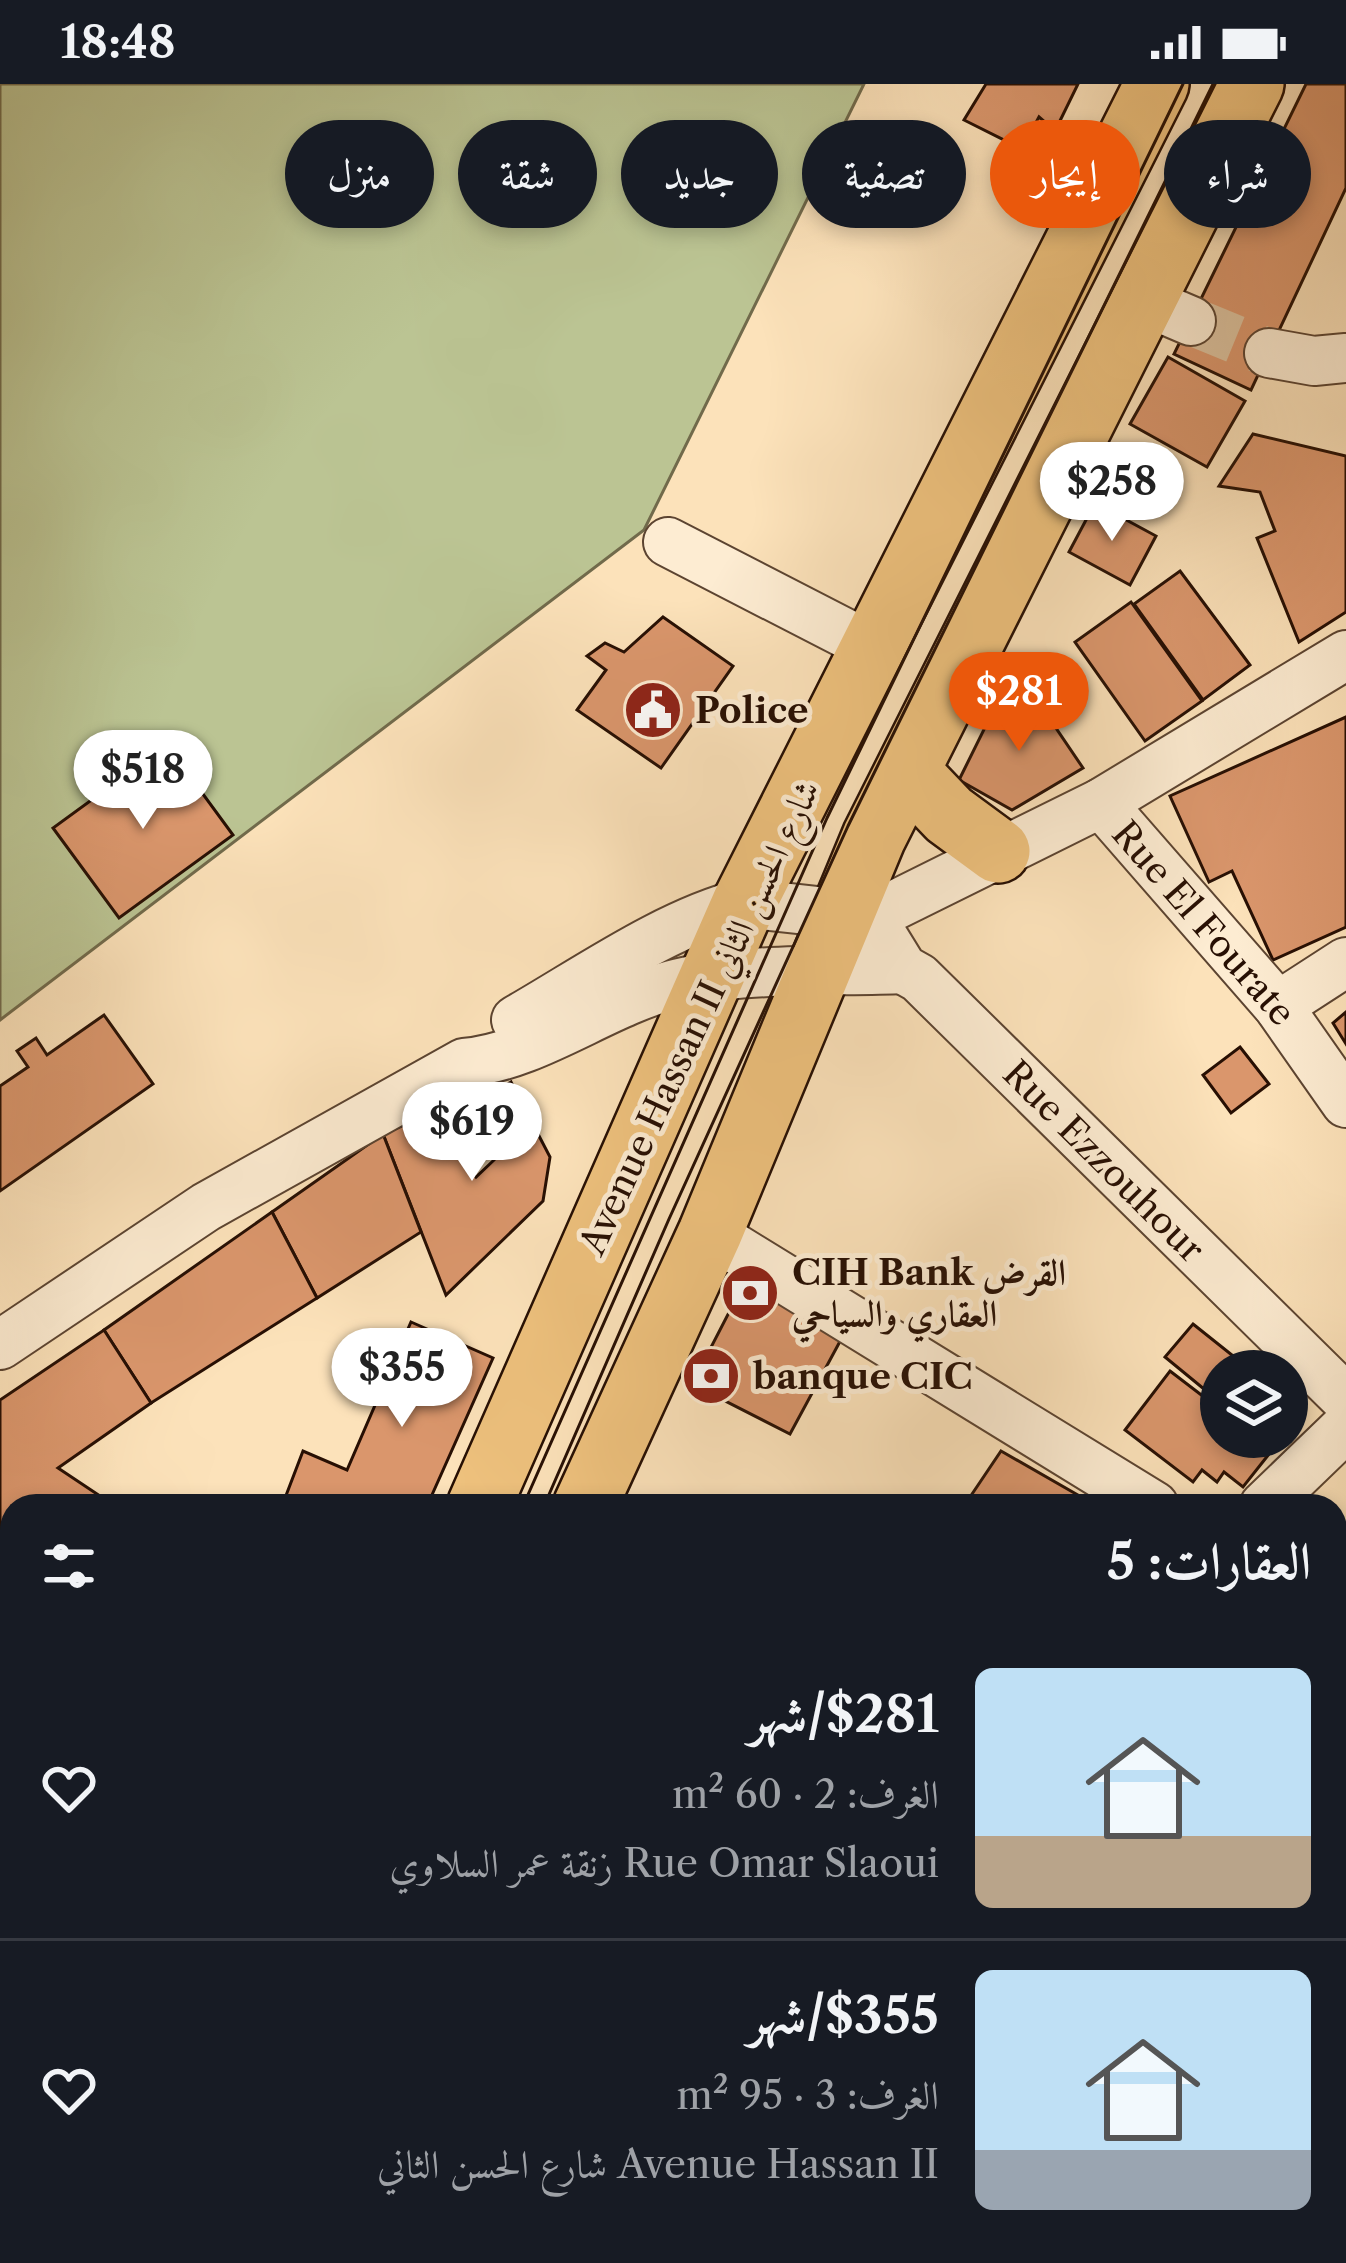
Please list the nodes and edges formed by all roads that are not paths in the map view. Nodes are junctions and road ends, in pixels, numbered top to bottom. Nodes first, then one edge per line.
1 (1157, 84) edge
2 (1252, 84) edge
3 (1269, 353) tunnel mouth
4 (1346, 358) edge
5 (668, 542) dead end
6 (872, 647) junction
7 (1346, 655) edge
8 (908, 772) junction
9 (1101, 803) junction
10 (998, 851) junction
11 (744, 903) junction
12 (856, 915) junction
13 (1346, 962) edge
14 (903, 969) junction
15 (816, 973) junction
16 (713, 977) junction
17 (1278, 1006) junction
18 (464, 1063) junction
19 (1346, 1103) edge
20 (710, 1233) junction
21 (0, 1345) edge
22 (1346, 1399) edge
23 (1346, 1426) edge
24 (484, 1494) edge
25 (590, 1494) edge
26 (1134, 1494) edge
27 (1276, 1494) edge

1 - 6 main road, Avenue Hassan II شارع الحسن الثاني
2 - 8 main road
3 - 4 street
5 - 6 street
6 - 11 main road, Avenue Hassan II شارع الحسن الثاني
7 - 9 street
8 - 10 main road
8 - 12 main road
9 - 10 street
9 - 17 street, Rue El Fourate
10 - 12 street
11 - 12 street
11 - 16 main road, Avenue Hassan II شارع الحسن الثاني
11 - 18 street
12 - 14 street, Rue Ezzouhour
12 - 15 main road
13 - 17 street
14 - 15 street
14 - 22 street, Rue Ezzouhour
15 - 16 street
15 - 20 main road
16 - 18 street
16 - 24 main road, Avenue Hassan II شارع الحسن الثاني
17 - 19 street, Rue El Fourate
18 - 21 street
20 - 25 main road
20 - 26 street
23 - 27 street

